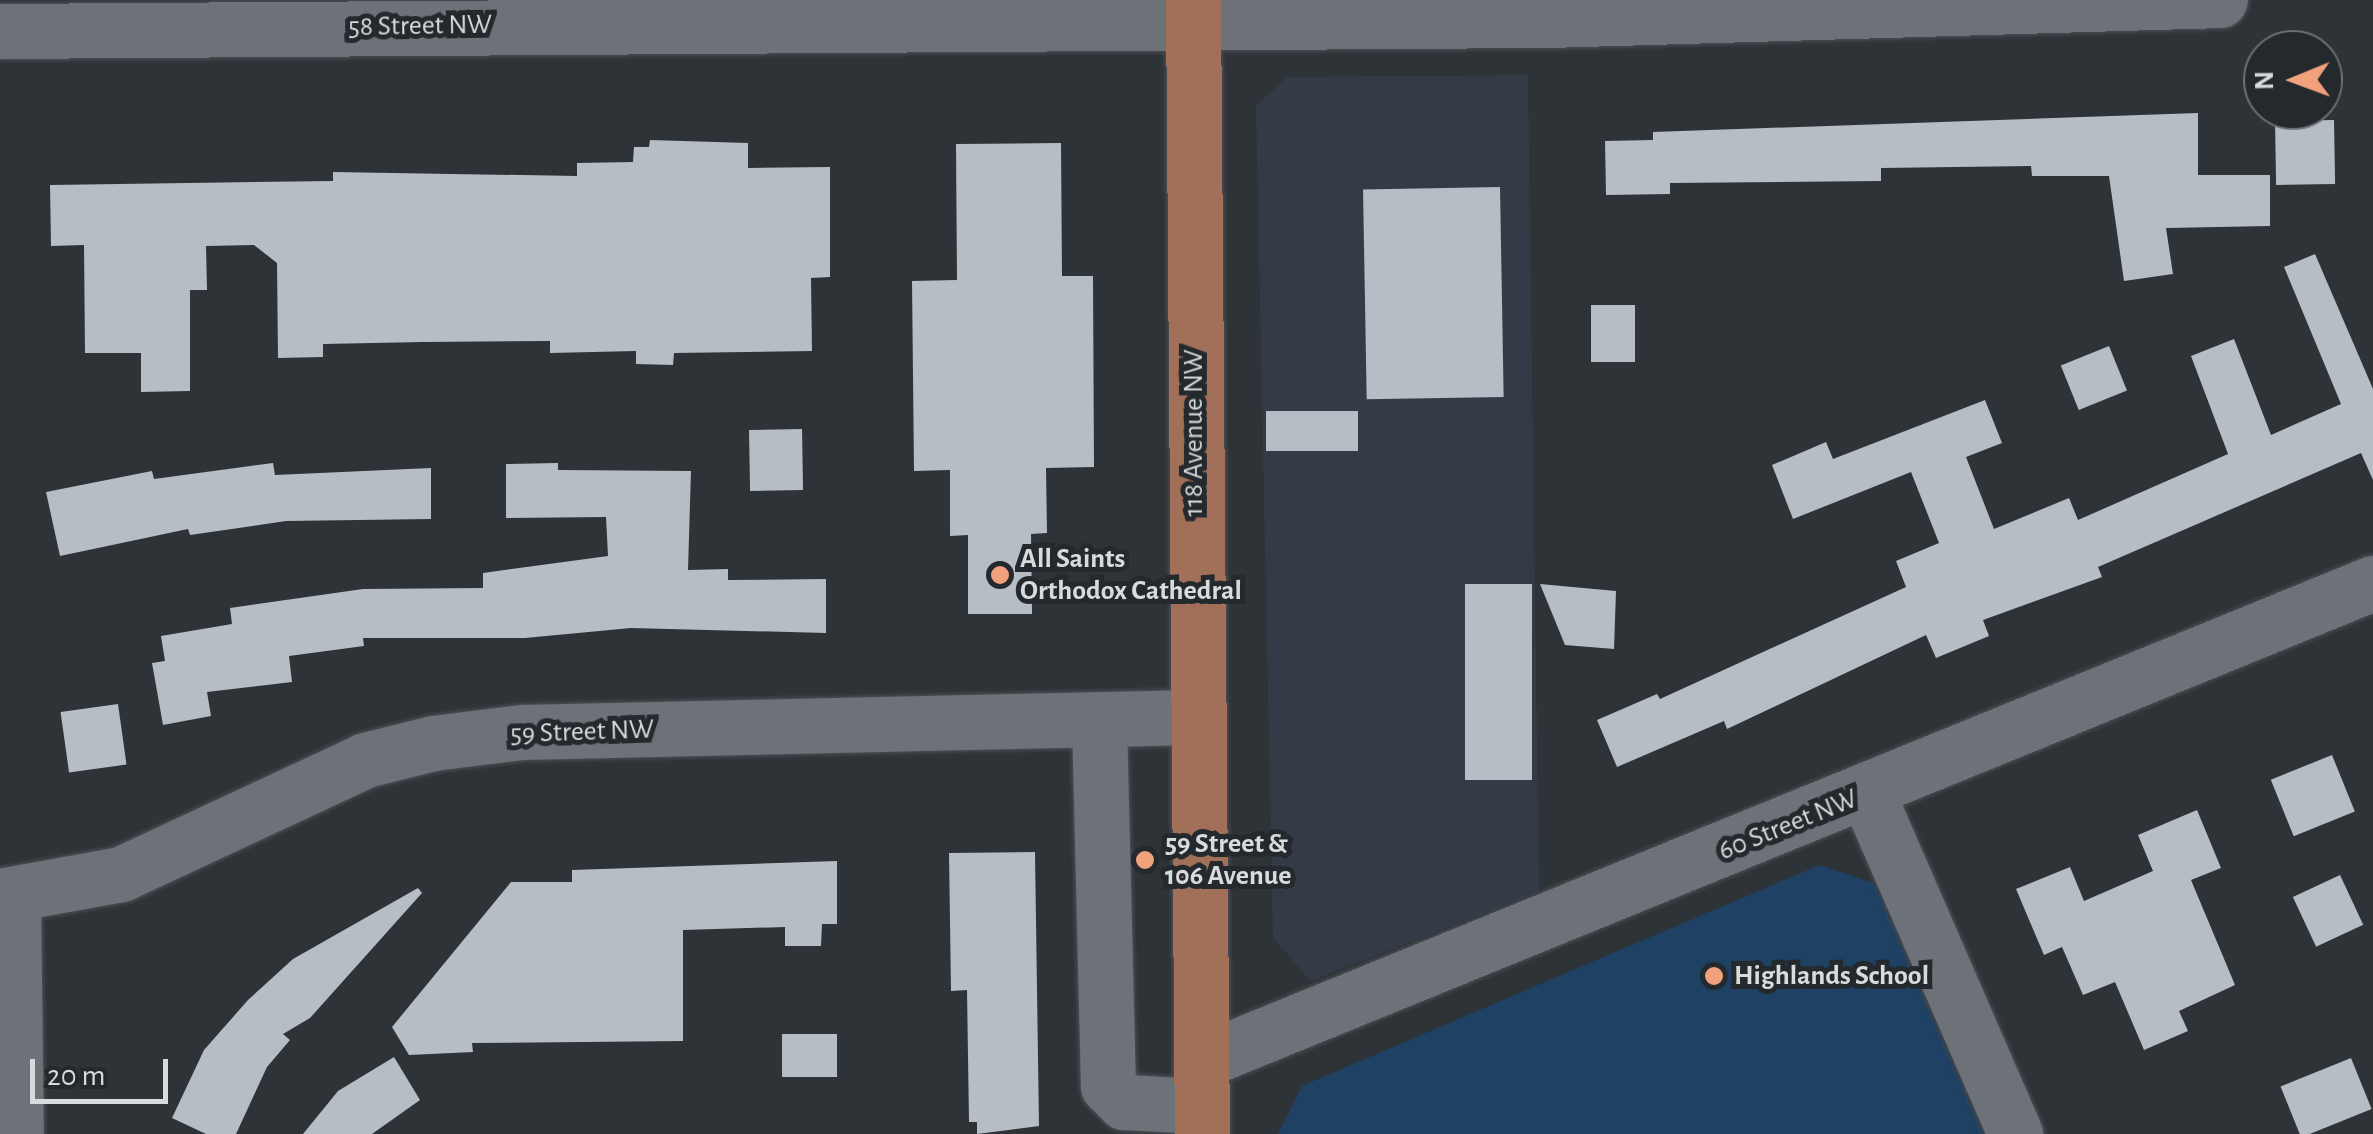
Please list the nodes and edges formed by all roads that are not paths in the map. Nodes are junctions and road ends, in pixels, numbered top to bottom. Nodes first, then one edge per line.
1 (2220, 0) edge
2 (1193, 12) edge
3 (3, 21) edge
4 (2373, 583) edge
5 (1195, 716) junction
6 (1099, 720) junction
7 (1867, 793) junction
8 (6, 896) edge
9 (1201, 1100) edge
10 (16, 1134) edge
11 (2015, 1134) edge

1 - 2 street, 58 Street NW
2 - 3 street, 58 Street NW
2 - 5 main road, 118 Avenue NW
4 - 7 street, 60 Street NW
5 - 6 street, 59 Street NW
5 - 9 main road, 118 Avenue NW
6 - 8 street, 59 Street NW
6 - 9 street
7 - 9 street, 60 Street NW
7 - 11 street
8 - 10 street

